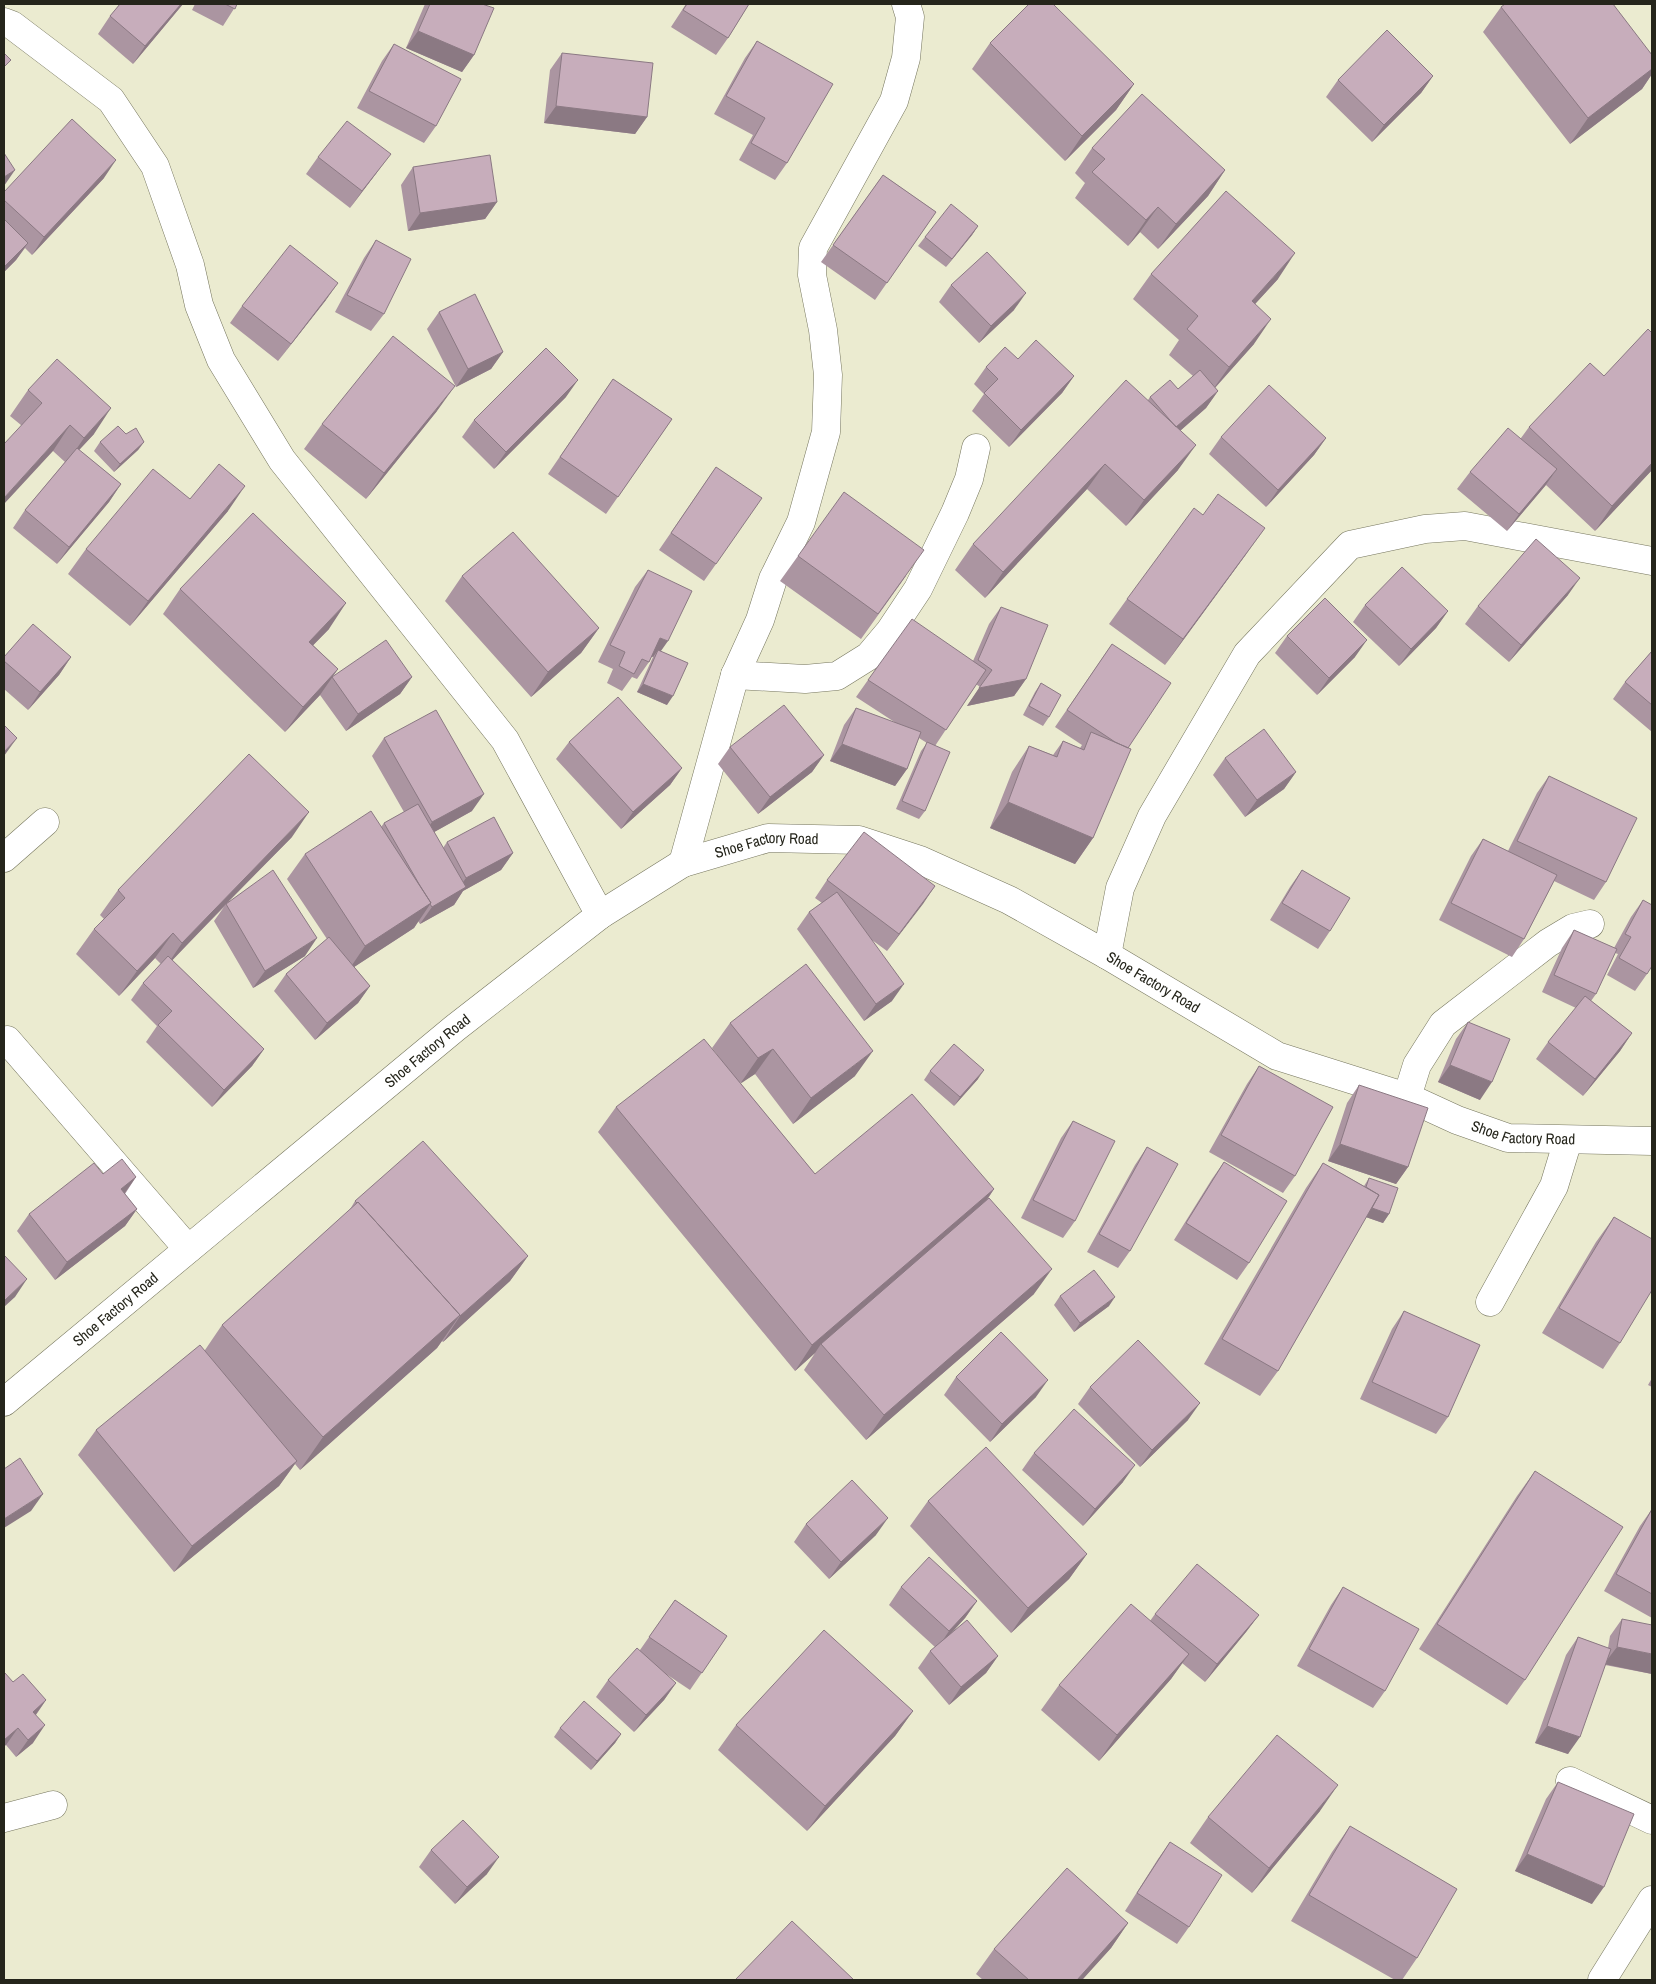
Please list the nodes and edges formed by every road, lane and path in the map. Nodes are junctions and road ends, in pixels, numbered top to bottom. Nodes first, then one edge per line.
1 (906, 4) edge
2 (4, 22) edge
3 (976, 448) dead end
4 (1652, 561) edge
5 (736, 675) junction
6 (45, 822) dead end
7 (4, 858) edge
8 (683, 863) junction
9 (600, 915) junction
10 (1590, 924) dead end
11 (1107, 955) junction
12 (7, 1040) dead end
13 (1407, 1097) junction
14 (1568, 1140) junction
15 (1652, 1142) edge
16 (188, 1249) junction
17 (1490, 1302) dead end
18 (4, 1402) edge
19 (1570, 1781) dead end
20 (53, 1806) dead end
21 (4, 1818) edge
22 (1652, 1820) edge
23 (1652, 1900) edge
24 (1602, 1980) edge

1 - 5 street
2 - 9 street
3 - 5 street
4 - 11 street
5 - 8 street
6 - 7 street
8 - 9 street, Shoe Factory Road
8 - 11 street, Shoe Factory Road
9 - 16 street, Shoe Factory Road
10 - 13 street
11 - 13 street, Shoe Factory Road
12 - 16 street
13 - 14 street, Shoe Factory Road
14 - 15 street, Shoe Factory Road
14 - 17 street
16 - 18 street, Shoe Factory Road
19 - 22 street
20 - 21 street
23 - 24 street

